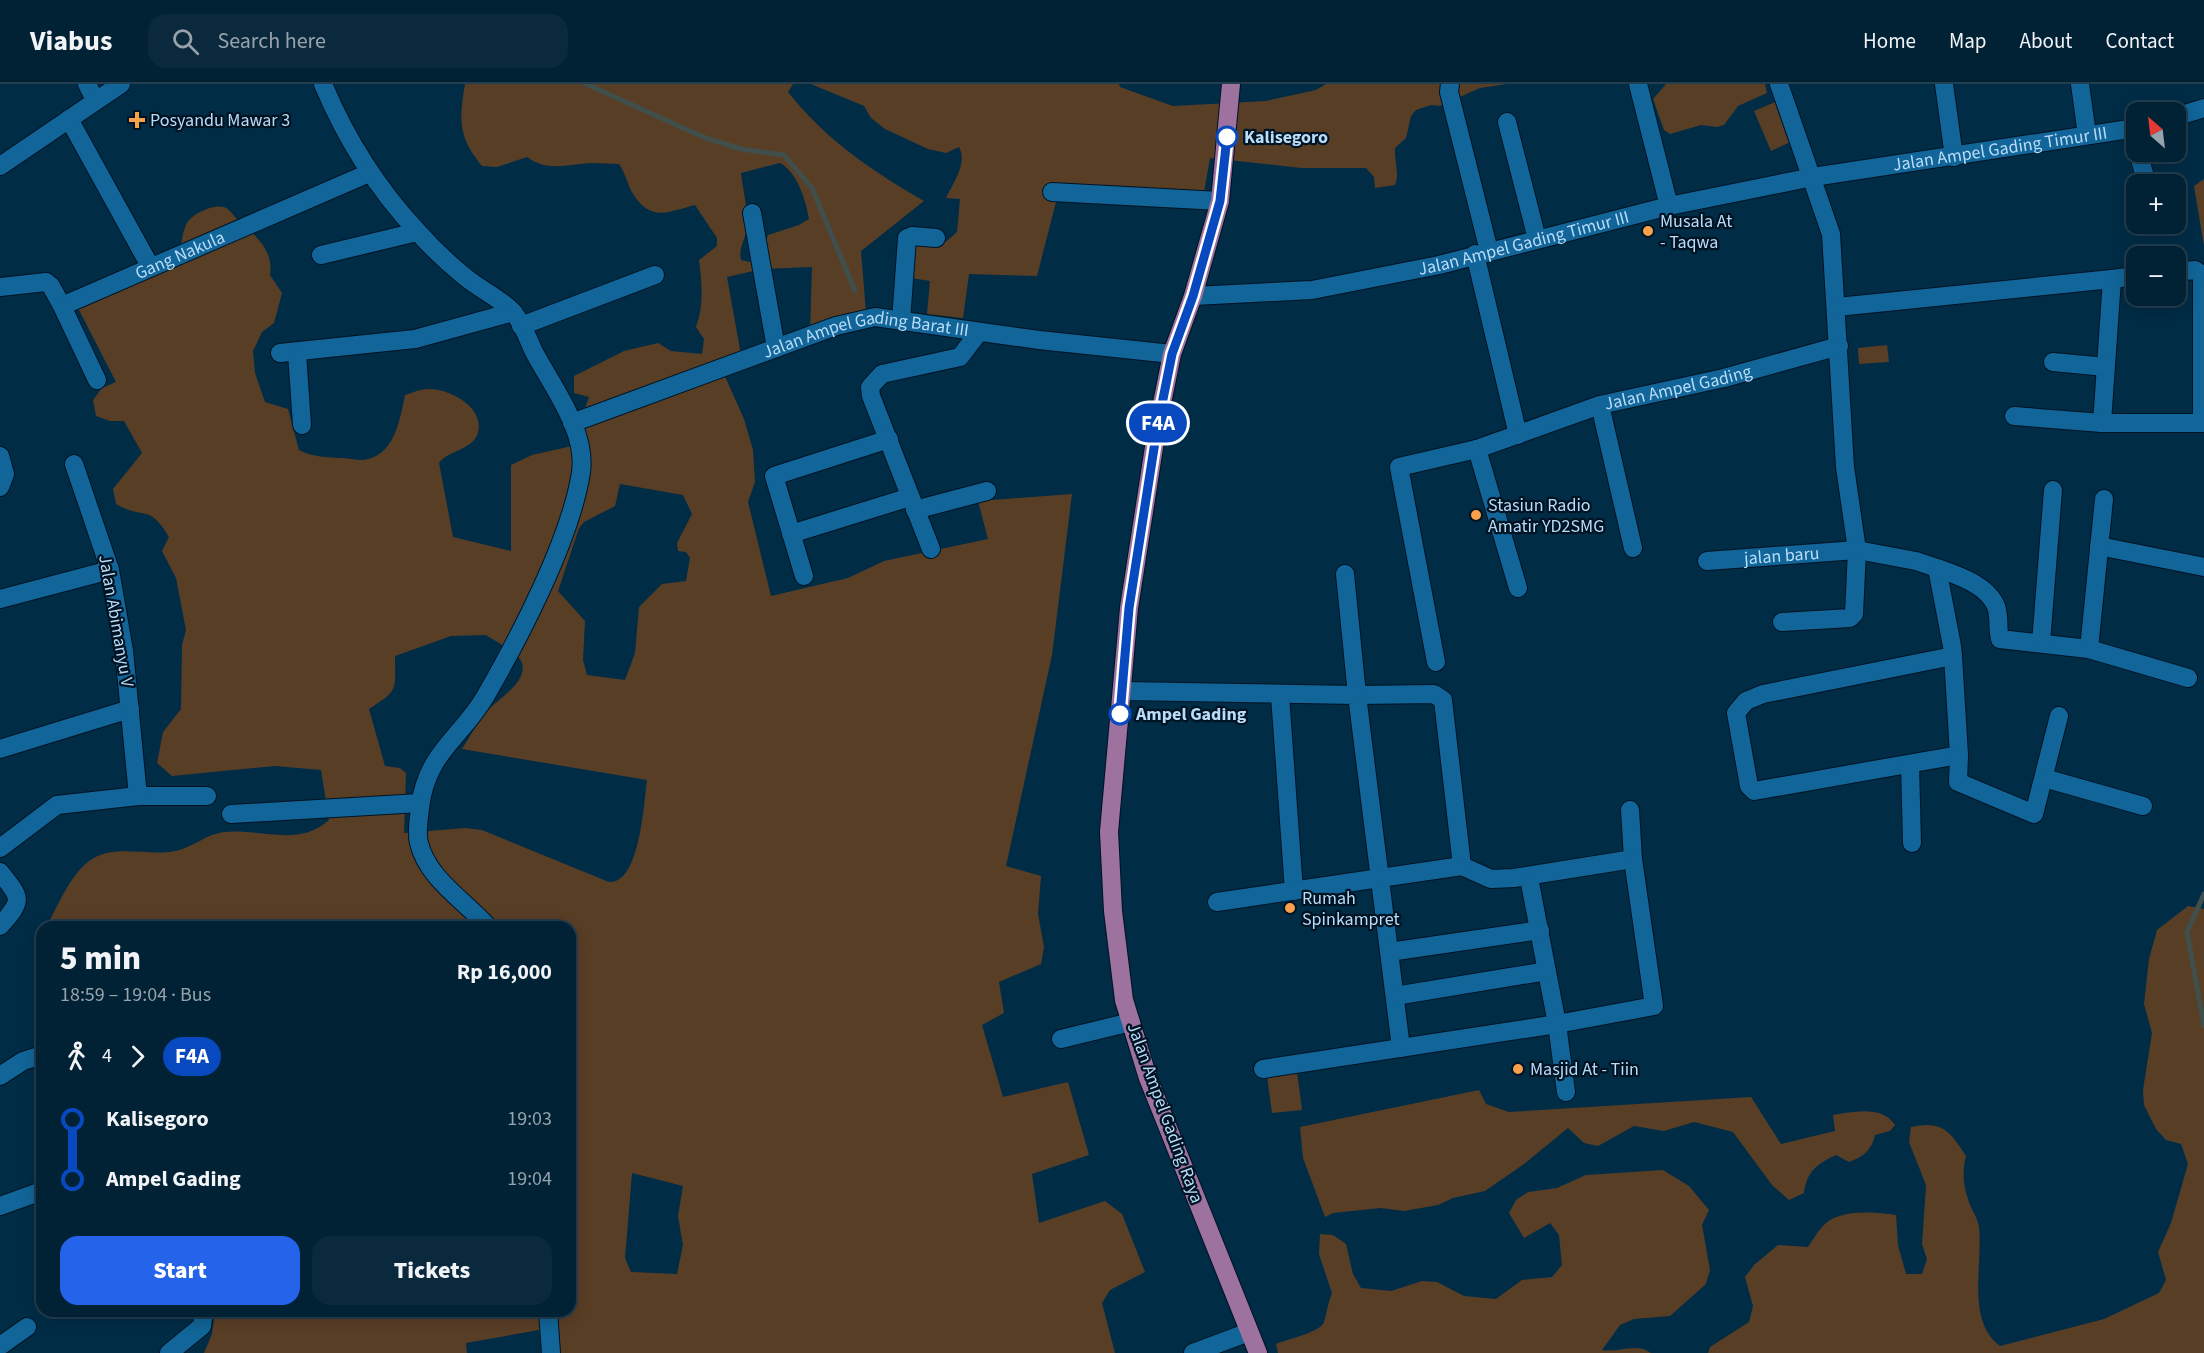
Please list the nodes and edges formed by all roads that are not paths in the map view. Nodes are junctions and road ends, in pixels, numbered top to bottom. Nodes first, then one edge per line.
1 (121, 84) edge
2 (323, 84) edge
3 (1232, 84) edge
4 (1450, 84) edge
5 (1638, 84) edge
6 (1779, 84) edge
7 (1944, 84) edge
8 (2080, 84) edge
9 (91, 92) edge
10 (2204, 108) edge
11 (2186, 114) edge
12 (69, 118) junction
13 (1507, 122) dead end
14 (2126, 134) edge
15 (2087, 135) junction
16 (1954, 157) junction
17 (0, 166) edge
18 (369, 173) junction
19 (1813, 177) junction
20 (1052, 192) dead end
21 (1220, 201) junction
22 (1669, 206) junction
23 (752, 213) dead end
24 (417, 232) junction
25 (936, 238) dead end
26 (1537, 239) junction
27 (1482, 252) junction
28 (321, 255) dead end
29 (150, 266) junction
30 (2186, 271) edge
31 (655, 275) dead end
32 (2126, 277) edge
33 (2112, 279) junction
34 (0, 287) edge
35 (1193, 296) junction
36 (62, 306) junction
37 (1837, 307) junction
38 (517, 319) junction
39 (901, 321) junction
40 (975, 337) junction
41 (1839, 346) junction
42 (776, 348) junction
43 (1172, 354) junction
44 (2054, 362) dead end
45 (2106, 367) junction
46 (97, 380) dead end
47 (1600, 405) junction
48 (2014, 416) dead end
49 (572, 423) junction
50 (2102, 423) junction
51 (2203, 423) edge
52 (302, 425) dead end
53 (1518, 435) junction
54 (889, 439) junction
55 (1477, 449) junction
56 (0, 456) edge
57 (74, 464) dead end
58 (0, 487) edge
59 (2053, 490) dead end
60 (987, 491) dead end
61 (2104, 500) dead end
62 (913, 504) junction
63 (791, 534) junction
64 (2099, 546) junction
65 (1633, 548) dead end
66 (931, 549) dead end
67 (1857, 550) junction
68 (1707, 561) dead end
69 (2204, 567) edge
70 (1937, 568) junction
71 (110, 570) junction
72 (1345, 574) dead end
73 (804, 576) dead end
74 (1518, 588) dead end
75 (0, 598) edge
76 (1782, 622) dead end
77 (2041, 643) junction
78 (2089, 649) junction
79 (1953, 656) junction
80 (1436, 662) dead end
81 (2188, 678) dead end
82 (1123, 691) junction
83 (1280, 695) junction
84 (1357, 695) junction
85 (130, 709) junction
86 (2059, 716) dead end
87 (0, 749) edge
88 (1959, 755) junction
89 (1910, 764) junction
90 (2044, 777) junction
91 (137, 789) junction
92 (207, 796) dead end
93 (420, 803) junction
94 (2144, 806) dead end
95 (1630, 810) dead end
96 (231, 814) dead end
97 (1912, 843) dead end
98 (0, 848) edge
99 (1633, 860) junction
100 (1462, 866) junction
101 (0, 872) edge
102 (1381, 878) junction
103 (1530, 883) dead end
104 (1294, 891) junction
105 (1217, 902) dead end
106 (482, 921) edge
107 (0, 926) edge
108 (1540, 930) junction
109 (1389, 952) junction
110 (1547, 971) junction
111 (1395, 996) junction
112 (1131, 1022) junction
113 (1557, 1024) junction
114 (1061, 1039) dead end
115 (1401, 1048) junction
116 (36, 1057) edge
117 (1263, 1069) dead end
118 (0, 1076) edge
119 (1566, 1092) dead end
120 (36, 1193) edge
121 (0, 1206) edge
122 (203, 1317) edge
123 (548, 1317) edge
124 (27, 1327) dead end
125 (1249, 1332) junction
126 (0, 1346) edge
127 (169, 1353) edge
128 (551, 1353) edge
129 (1193, 1353) edge
130 (1258, 1353) edge

1 - 9 street
2 - 18 street
3 - 21 main road, Jalan Ampel Gading Raya
4 - 27 street
5 - 22 street
6 - 19 street
7 - 16 street
8 - 15 street
9 - 12 street
10 - 11 street
12 - 17 street
12 - 29 street
13 - 26 street
14 - 15 street, Jalan Ampel Gading Timur III
15 - 16 street, Jalan Ampel Gading Timur III
16 - 19 street, Jalan Ampel Gading Timur III
18 - 24 street
18 - 29 street, Gang Nakula
19 - 22 street, Jalan Ampel Gading Timur III
19 - 37 street
20 - 21 street
21 - 35 main road, Jalan Ampel Gading Raya
22 - 26 street, Jalan Ampel Gading Timur III
23 - 42 street
24 - 28 street
24 - 38 street
25 - 39 street
26 - 27 street, Jalan Ampel Gading Timur III
27 - 35 street, Jalan Ampel Gading Timur III
27 - 53 street
29 - 36 street, Gang Nakula
30 - 51 street
31 - 38 street
32 - 33 street
33 - 37 street
33 - 45 street
34 - 36 street
35 - 43 main road, Jalan Ampel Gading Raya
36 - 46 street
37 - 41 street
38 - 49 street
38 - 52 street
39 - 40 street, Jalan Ampel Gading Barat III
39 - 42 street, Jalan Ampel Gading Barat III
40 - 43 street, Jalan Ampel Gading Barat III
40 - 54 street
41 - 47 street, Jalan Ampel Gading
41 - 67 street
42 - 49 street, Jalan Ampel Gading Barat III
43 - 82 main road, Jalan Ampel Gading Raya
44 - 45 street
45 - 50 street
47 - 53 street, Jalan Ampel Gading
47 - 65 street
48 - 50 street
49 - 93 street
50 - 51 street
53 - 55 street, Jalan Ampel Gading
54 - 62 street
54 - 63 street
55 - 74 street
55 - 80 street, Jalan Ampel Gading
56 - 58 street
57 - 71 street, Jalan Abimanyu V
59 - 77 street
60 - 62 street
61 - 64 street
62 - 63 street
62 - 66 street
63 - 73 street
64 - 69 street
64 - 78 street
67 - 68 street, jalan baru
67 - 70 street, jalan baru
67 - 76 street
70 - 77 street, jalan baru
70 - 79 street
71 - 75 street
71 - 85 street, Jalan Abimanyu V
72 - 84 street
77 - 78 street
78 - 81 street
79 - 88 street
79 - 89 street
82 - 83 street
82 - 112 main road, Jalan Ampel Gading Raya
83 - 84 street
83 - 104 street
84 - 100 street
84 - 102 street
85 - 87 street
85 - 91 street, Jalan Abimanyu V
86 - 90 street
88 - 89 street
88 - 90 street
89 - 97 street
90 - 94 street
91 - 92 street
91 - 98 street
93 - 96 street
93 - 106 street
95 - 99 street
99 - 100 street
99 - 113 street
100 - 102 street
101 - 107 street
102 - 104 street
102 - 109 street
103 - 108 street
104 - 105 street
108 - 109 street
108 - 110 street
109 - 111 street
110 - 111 street
110 - 113 street
111 - 115 street
112 - 114 street
112 - 125 main road, Jalan Ampel Gading Raya
113 - 115 street
113 - 119 street
115 - 117 street
116 - 118 street
120 - 121 street
122 - 127 street
123 - 128 street
124 - 126 street
125 - 129 street
125 - 130 main road, Jalan Ampel Gading Raya

